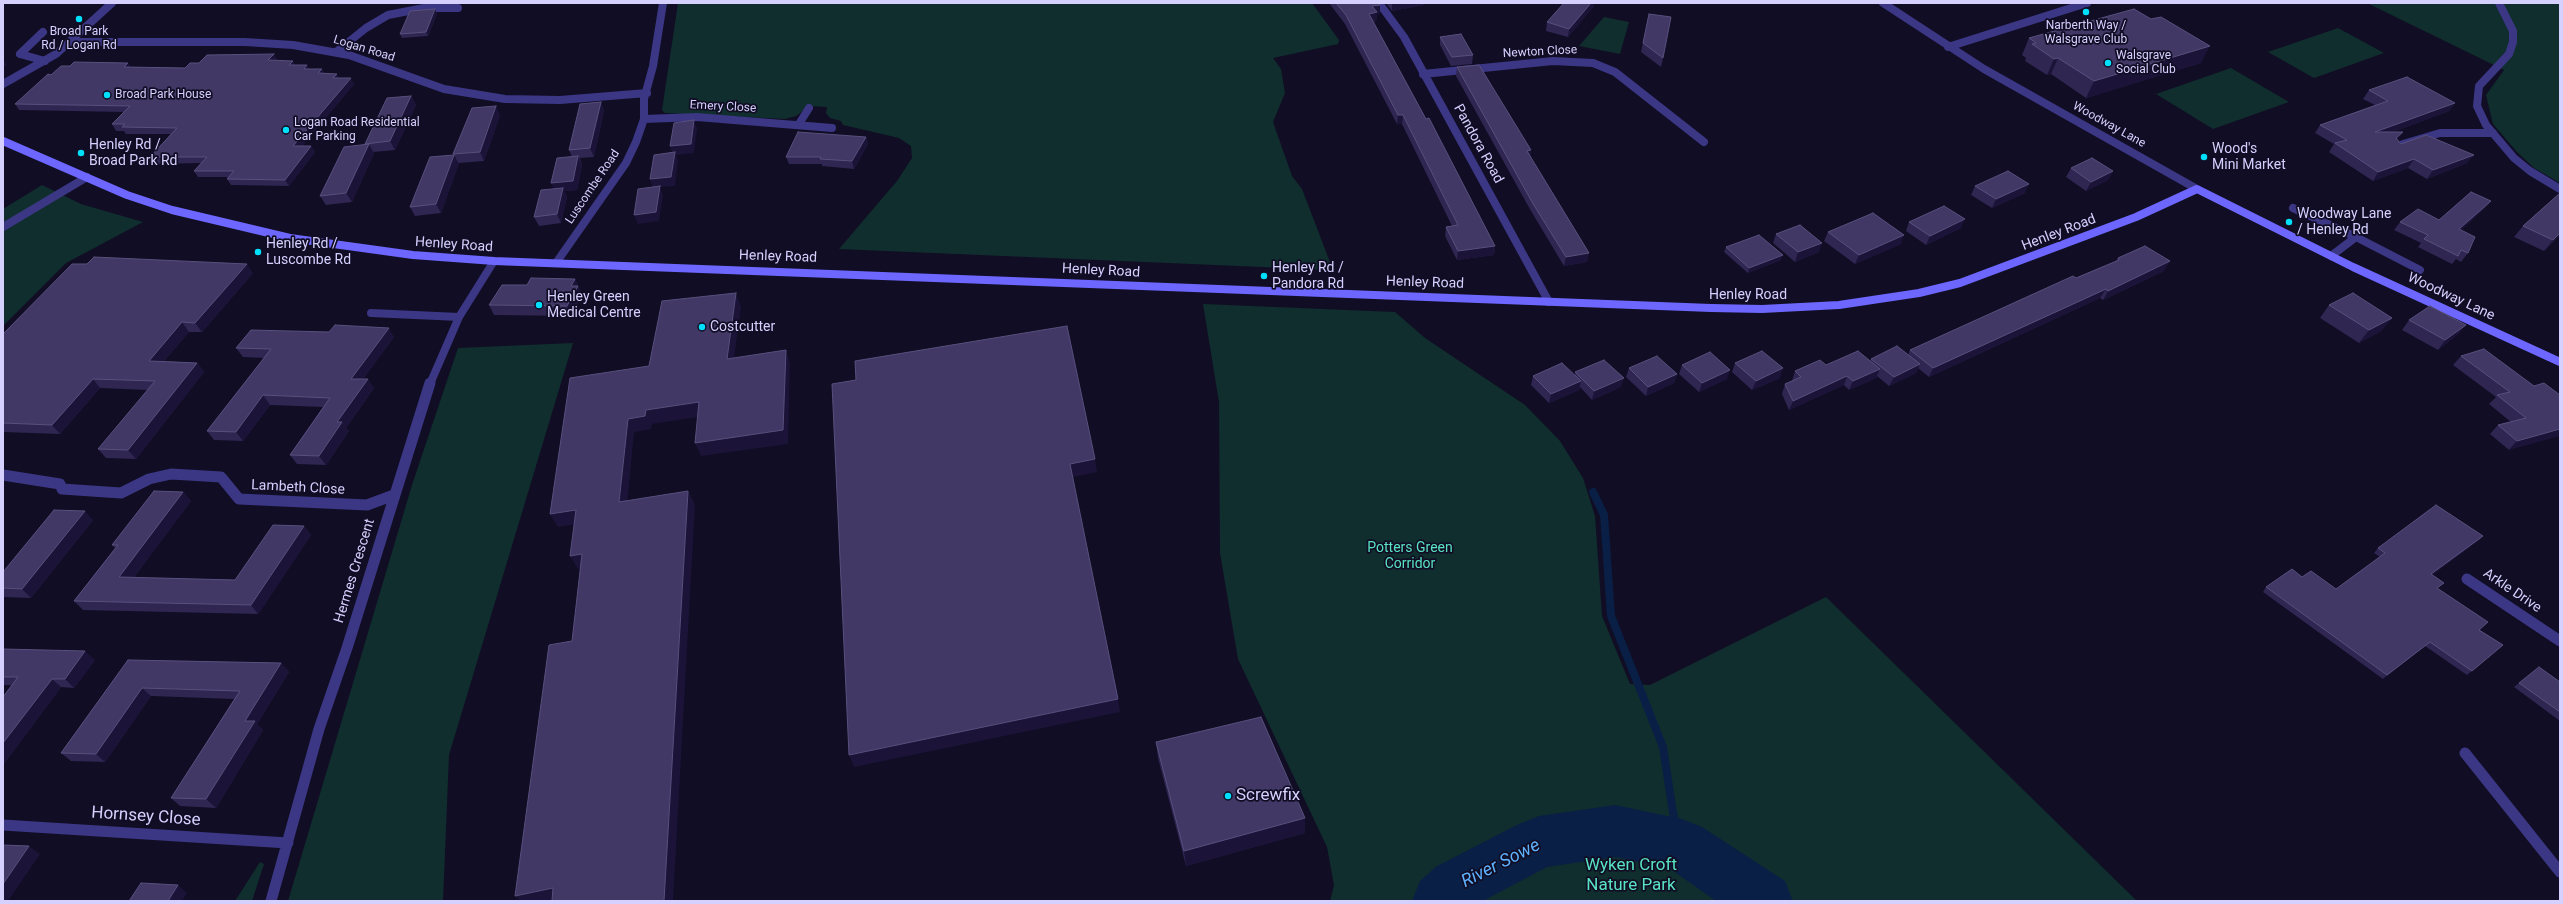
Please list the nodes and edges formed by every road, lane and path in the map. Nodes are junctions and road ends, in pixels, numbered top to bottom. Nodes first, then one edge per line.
1 (112, 3) edge
2 (663, 3) edge
3 (1379, 3) edge
4 (1883, 3) edge
5 (2087, 3) edge
6 (2499, 3) edge
7 (458, 8) dead end
8 (43, 32) dead end
9 (69, 42) junction
10 (1948, 47) junction
11 (336, 52) junction
12 (45, 61) junction
13 (1423, 74) junction
14 (3, 84) edge
15 (647, 93) junction
16 (809, 108) dead end
17 (644, 119) junction
18 (800, 124) junction
19 (832, 128) dead end
20 (2493, 133) junction
21 (3, 141) edge
22 (1704, 142) dead end
23 (2396, 147) edge
24 (87, 178) junction
25 (2197, 189) junction
26 (2560, 189) edge
27 (2293, 208) dead end
28 (3, 227) edge
29 (2356, 237) junction
30 (2331, 256) junction
31 (494, 261) junction
32 (556, 263) junction
33 (2420, 270) dead end
34 (1549, 302) junction
35 (371, 313) dead end
36 (459, 317) junction
37 (2560, 362) edge
38 (3, 475) edge
39 (394, 495) junction
40 (2467, 579) dead end
41 (2560, 641) edge
42 (2465, 753) dead end
43 (3, 825) edge
44 (288, 842) junction
45 (2560, 872) edge
46 (271, 901) edge

1 - 9 street
2 - 15 street, Luscombe Road
3 - 13 street, Pandora Road
4 - 10 street, Woodway Lane
5 - 10 street
6 - 20 street
7 - 11 street
8 - 12 street
9 - 11 street, Logan Road
9 - 12 street
10 - 25 street, Woodway Lane
11 - 15 street, Logan Road
12 - 14 street
13 - 22 street, Newton Close
13 - 34 street, Pandora Road
15 - 17 street, Luscombe Road
16 - 18 street
17 - 18 street, Emery Close
17 - 32 street, Luscombe Road
18 - 19 street, Emery Close
20 - 23 street
20 - 26 street
21 - 24 main road, Henley Road
24 - 28 street
24 - 31 main road, Henley Road
25 - 30 main road, Woodway Lane
25 - 34 main road, Henley Road
27 - 29 street, Woodway Lane
29 - 30 street
29 - 33 street, Woodway Lane
30 - 37 main road, Woodway Lane
31 - 32 main road, Henley Road
31 - 36 street, Hermes Crescent
32 - 34 main road, Henley Road
35 - 36 street
36 - 39 street, Hermes Crescent
38 - 39 street, Lambeth Close
39 - 44 street, Hermes Crescent
40 - 41 street, Arkle Drive
42 - 45 street
43 - 44 street, Hornsey Close
44 - 46 street, Hermes Crescent

